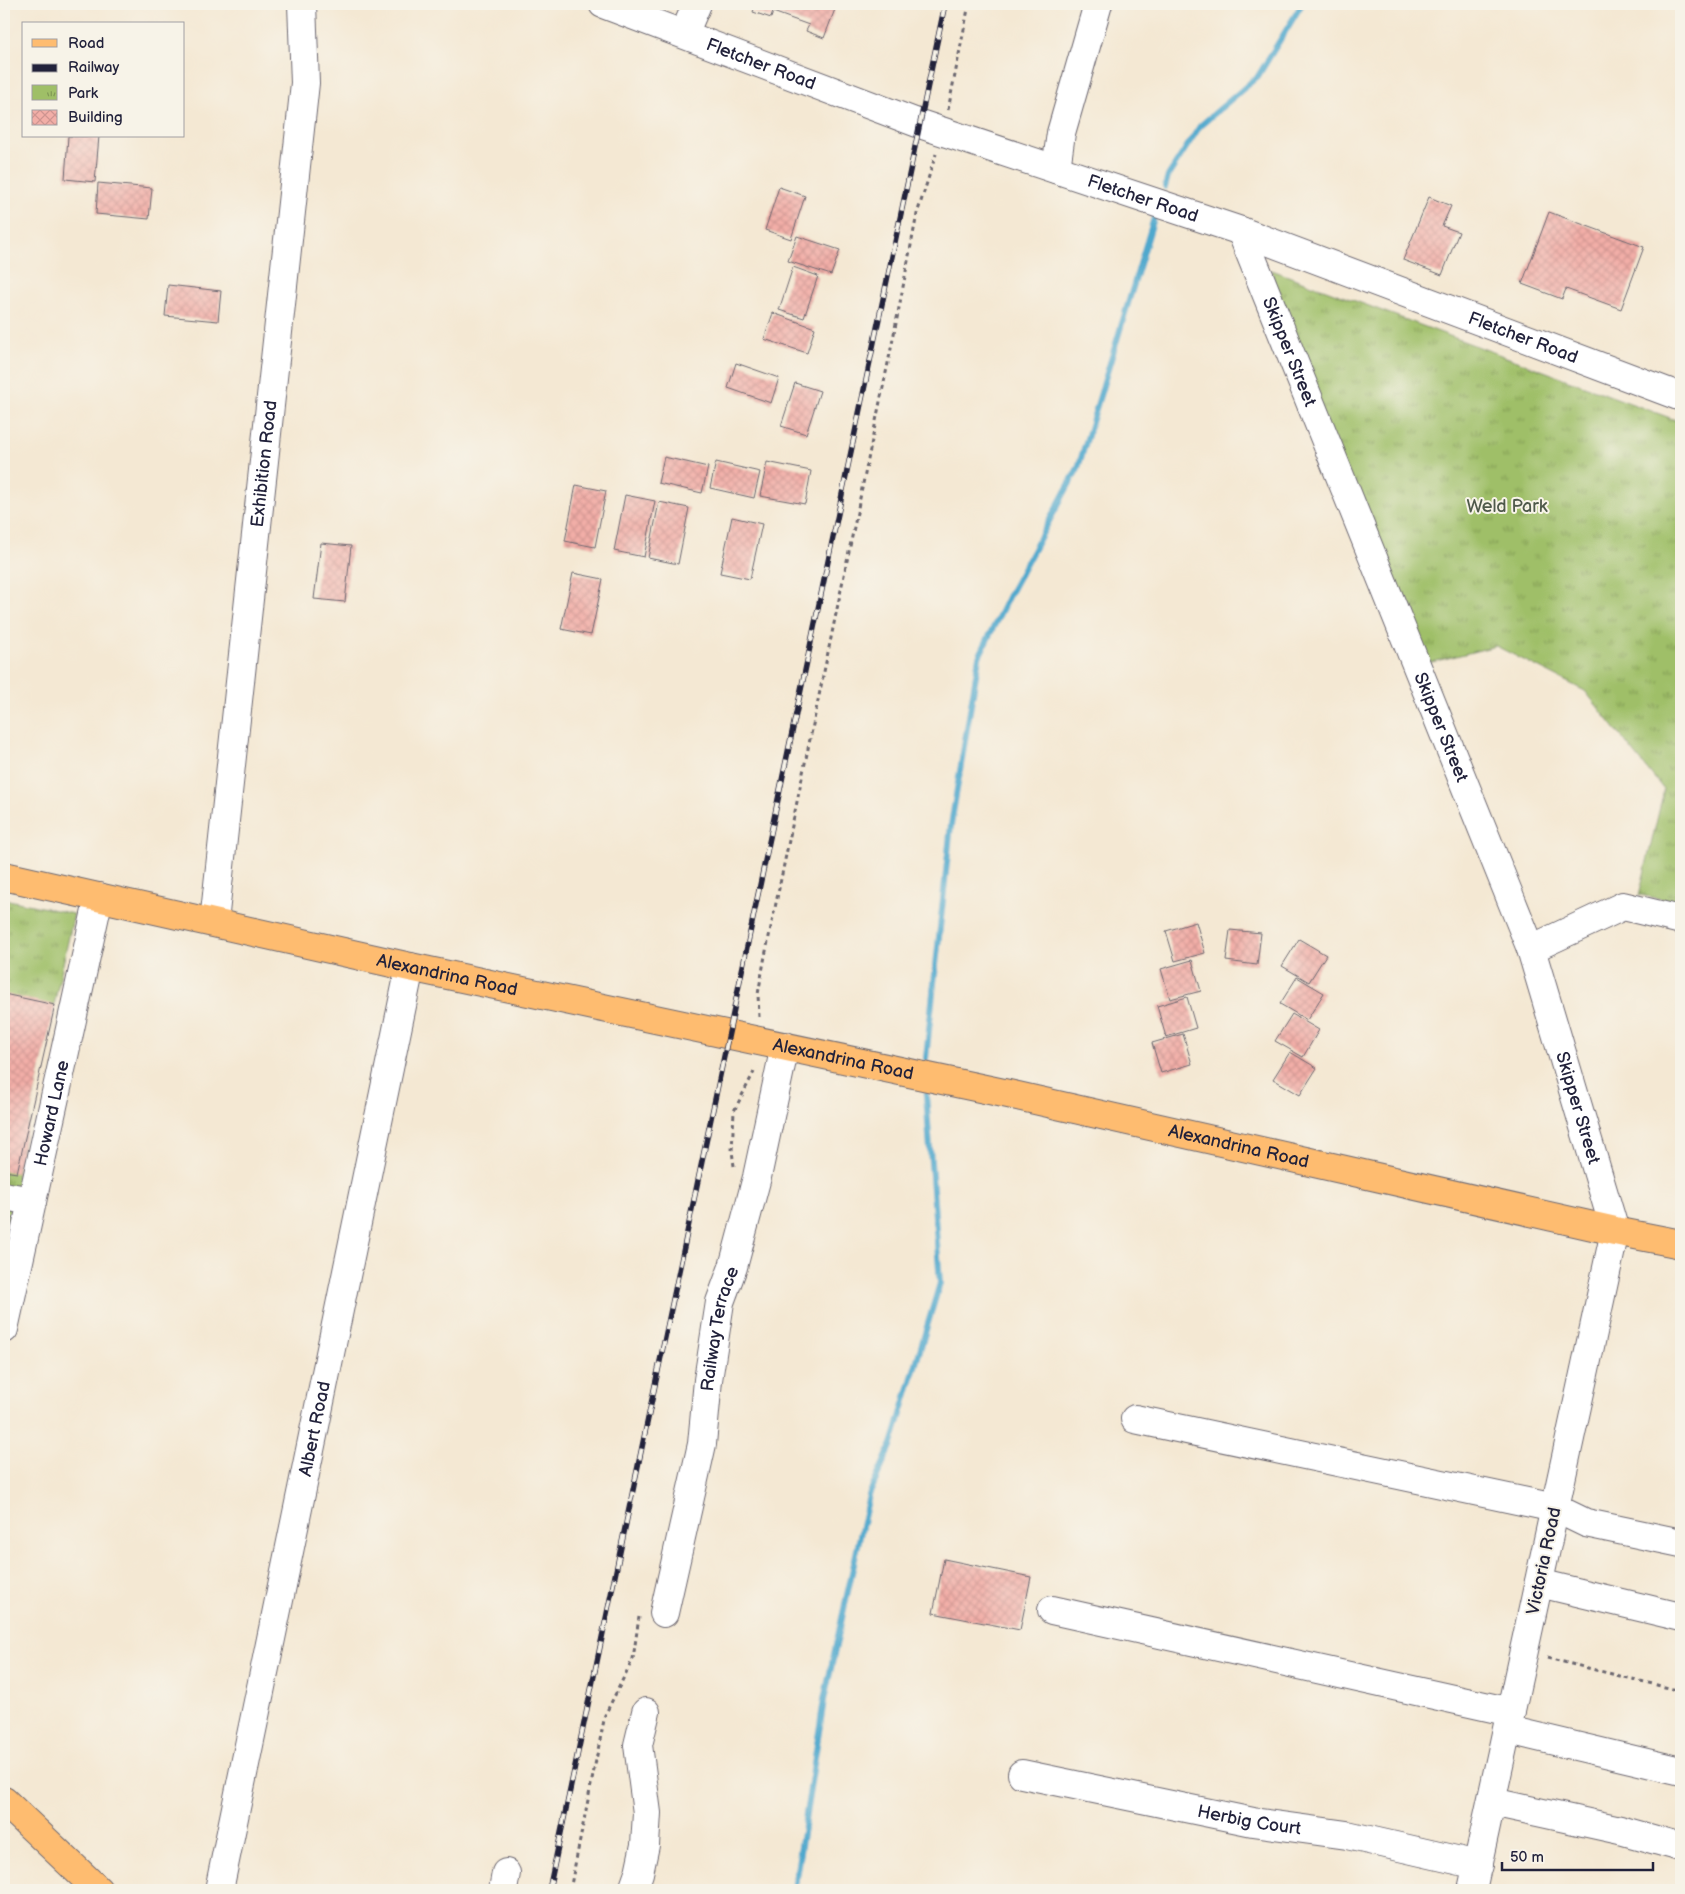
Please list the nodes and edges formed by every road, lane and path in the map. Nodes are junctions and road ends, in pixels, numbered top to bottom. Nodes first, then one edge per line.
1 (302, 4) edge
2 (603, 4) edge
3 (697, 4) edge
4 (969, 4) edge
5 (1098, 4) edge
6 (684, 34) junction
7 (944, 131) junction
8 (1056, 169) junction
9 (1241, 231) junction
10 (1681, 397) edge
11 (4, 876) edge
12 (99, 896) junction
13 (1681, 920) edge
14 (214, 922) junction
15 (1531, 949) junction
16 (410, 967) junction
17 (772, 1043) junction
18 (734, 1169) dead end
19 (4, 1196) edge
20 (32, 1201) junction
21 (1615, 1231) junction
22 (1681, 1244) edge
23 (4, 1329) edge
24 (1135, 1419) dead end
25 (1555, 1508) junction
26 (1681, 1543) edge
27 (1539, 1583) junction
28 (1052, 1610) dead end
29 (652, 1612) joint
30 (1681, 1617) edge
31 (1524, 1652) junction
32 (1681, 1691) edge
33 (646, 1712) dead end
34 (1509, 1721) junction
35 (1681, 1771) edge
36 (1022, 1774) dead end
37 (4, 1801) edge
38 (1492, 1802) junction
39 (1681, 1847) edge
40 (1475, 1878) edge
41 (98, 1890) edge
42 (219, 1890) edge
43 (570, 1890) edge
44 (633, 1890) edge

1 - 14 street, Exhibition Road
2 - 6 street, Fletcher Road
3 - 6 street
4 - 7 path
5 - 8 street
6 - 7 street, Fletcher Road
7 - 8 street, Fletcher Road
7 - 17 path
8 - 9 street, Fletcher Road
9 - 10 street, Fletcher Road
9 - 15 street, Skipper Street
11 - 12 main road, Alexandrina Road
12 - 14 main road, Alexandrina Road
12 - 20 street, Howard Lane
13 - 15 street
14 - 16 main road, Alexandrina Road
15 - 21 street, Skipper Street
16 - 17 main road, Alexandrina Road
16 - 42 street, Albert Road
17 - 18 path
17 - 21 main road, Alexandrina Road
17 - 29 street, Railway Terrace
19 - 20 street
20 - 23 street, Howard Lane
21 - 22 main road, Alexandrina Road
21 - 25 street, Victoria Road
24 - 25 street
25 - 26 street
25 - 27 street, Victoria Road
27 - 30 street
27 - 31 street, Victoria Road
28 - 34 street
29 - 43 path
31 - 32 path
31 - 34 street, Victoria Road
33 - 44 street
34 - 35 street
34 - 38 street, Victoria Road
36 - 40 street, Herbig Court
37 - 41 main road
38 - 39 street
38 - 40 street, Victoria Road

